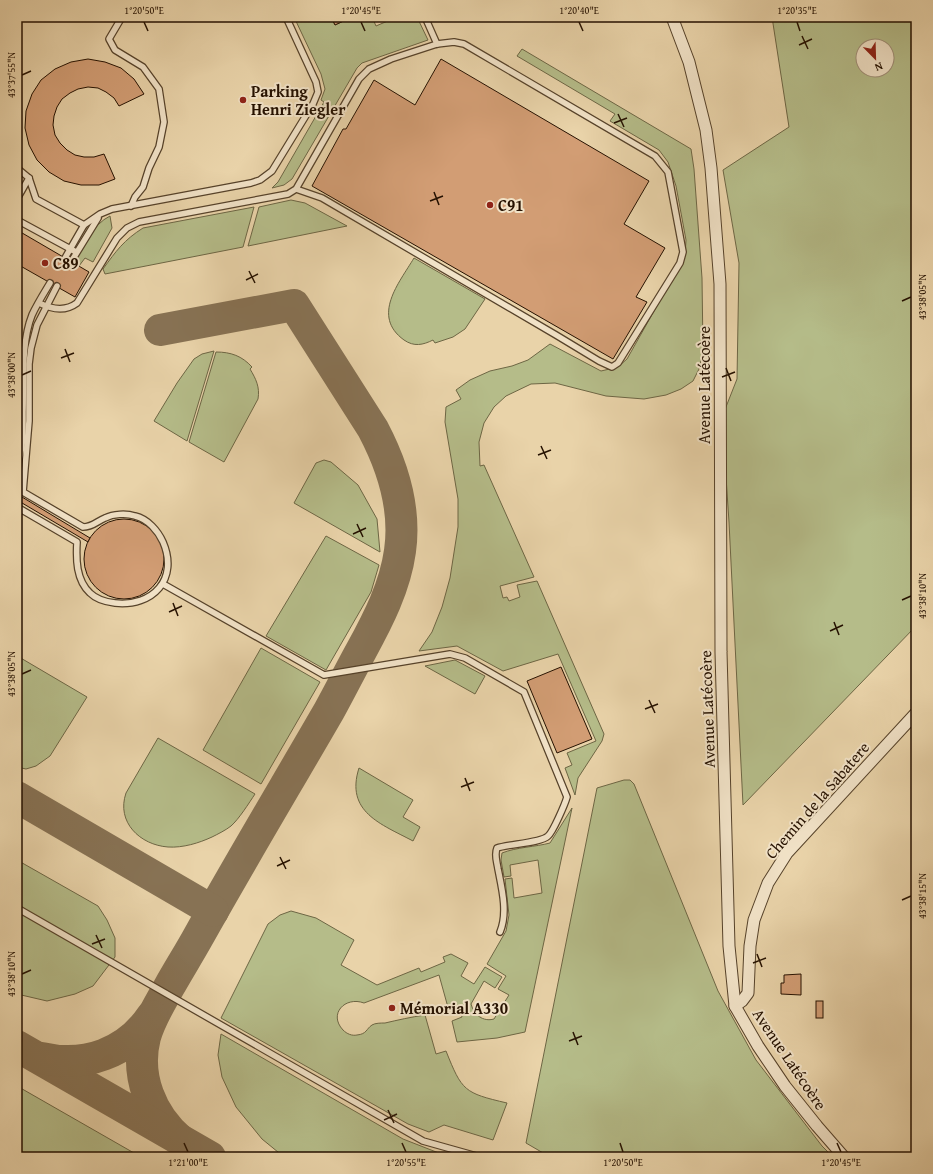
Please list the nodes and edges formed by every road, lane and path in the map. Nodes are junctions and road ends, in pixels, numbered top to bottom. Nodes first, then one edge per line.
1 (122, 17) edge
2 (286, 17) edge
3 (425, 17) edge
4 (672, 17) edge
5 (437, 44) junction
6 (17, 168) edge
7 (29, 178) junction
8 (296, 189) junction
9 (17, 199) edge
10 (130, 206) junction
11 (100, 214) junction
12 (17, 220) edge
13 (84, 225) junction
14 (70, 249) junction
15 (76, 252) junction
16 (65, 258) dead end
17 (71, 262) dead end
18 (50, 283) dead end
19 (57, 286) dead end
20 (39, 303) junction
21 (46, 307) junction
22 (17, 464) edge
23 (23, 482) junction
24 (17, 487) edge
25 (17, 507) edge
26 (163, 584) junction
27 (916, 713) edge
28 (17, 908) edge
29 (500, 932) dead end
30 (735, 1006) junction
31 (480, 1157) edge
32 (844, 1157) edge

1 - 10 lane
2 - 10 lane
3 - 5 lane
4 - 30 street, Avenue Latécoère
5 - 8 lane
5 - 8 lane
6 - 7 lane
7 - 9 lane
7 - 13 lane
8 - 21 lane
10 - 11 lane
11 - 13 lane
11 - 15 lane
12 - 14 lane
13 - 14 lane
14 - 15 lane
14 - 16 lane
15 - 17 lane
18 - 20 lane
19 - 21 lane
20 - 21 lane
20 - 22 lane
21 - 23 lane
23 - 24 lane
23 - 26 lane
25 - 26 lane
26 - 29 lane
27 - 30 street, Chemin de la Sabatere
28 - 31 lane
30 - 32 street, Avenue Latécoère

